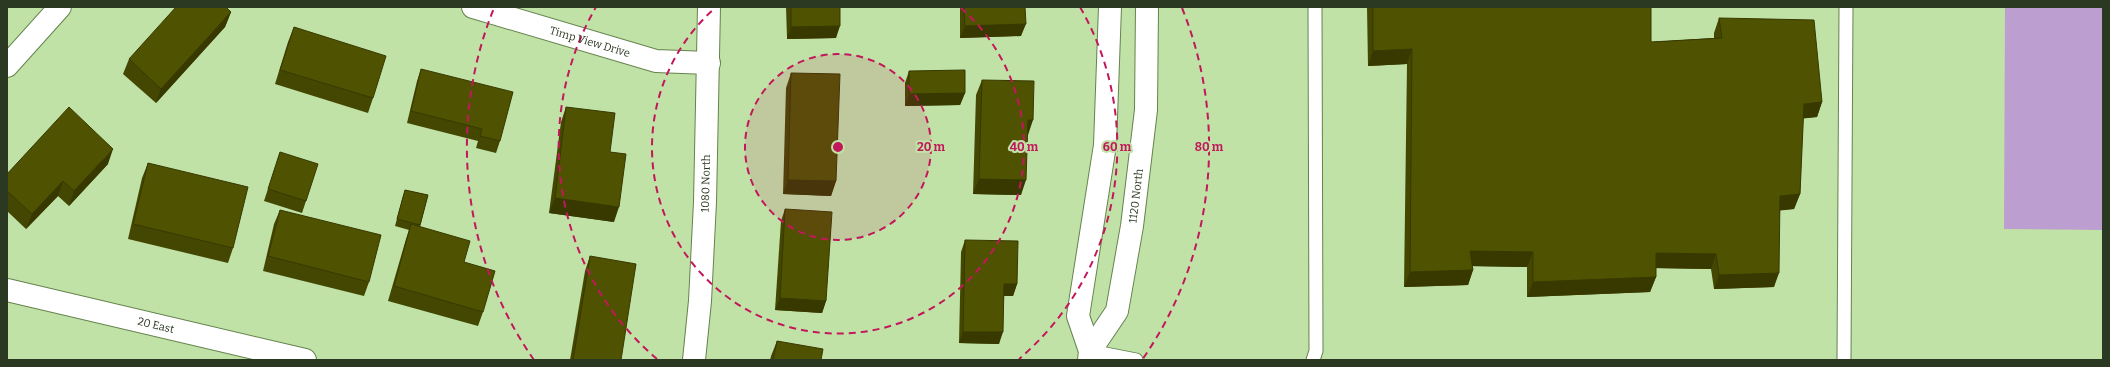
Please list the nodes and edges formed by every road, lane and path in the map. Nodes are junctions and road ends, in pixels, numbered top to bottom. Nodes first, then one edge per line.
1 (60, 7) edge
2 (473, 7) edge
3 (709, 7) edge
4 (1110, 7) edge
5 (1147, 7) edge
6 (1315, 7) edge
7 (1846, 7) edge
8 (709, 63) junction
9 (7, 66) edge
10 (7, 290) edge
11 (1089, 355) edge
12 (305, 360) edge
13 (694, 360) edge
14 (1136, 360) edge
15 (1313, 360) edge
16 (1844, 360) edge

1 - 9 street
2 - 8 street, Timp View Drive
3 - 8 street, 1080 North
4 - 11 street
5 - 11 street, 1120 North
6 - 15 lane
7 - 16 lane
8 - 13 street, 1080 North
10 - 12 street, 20 East
11 - 14 lane

